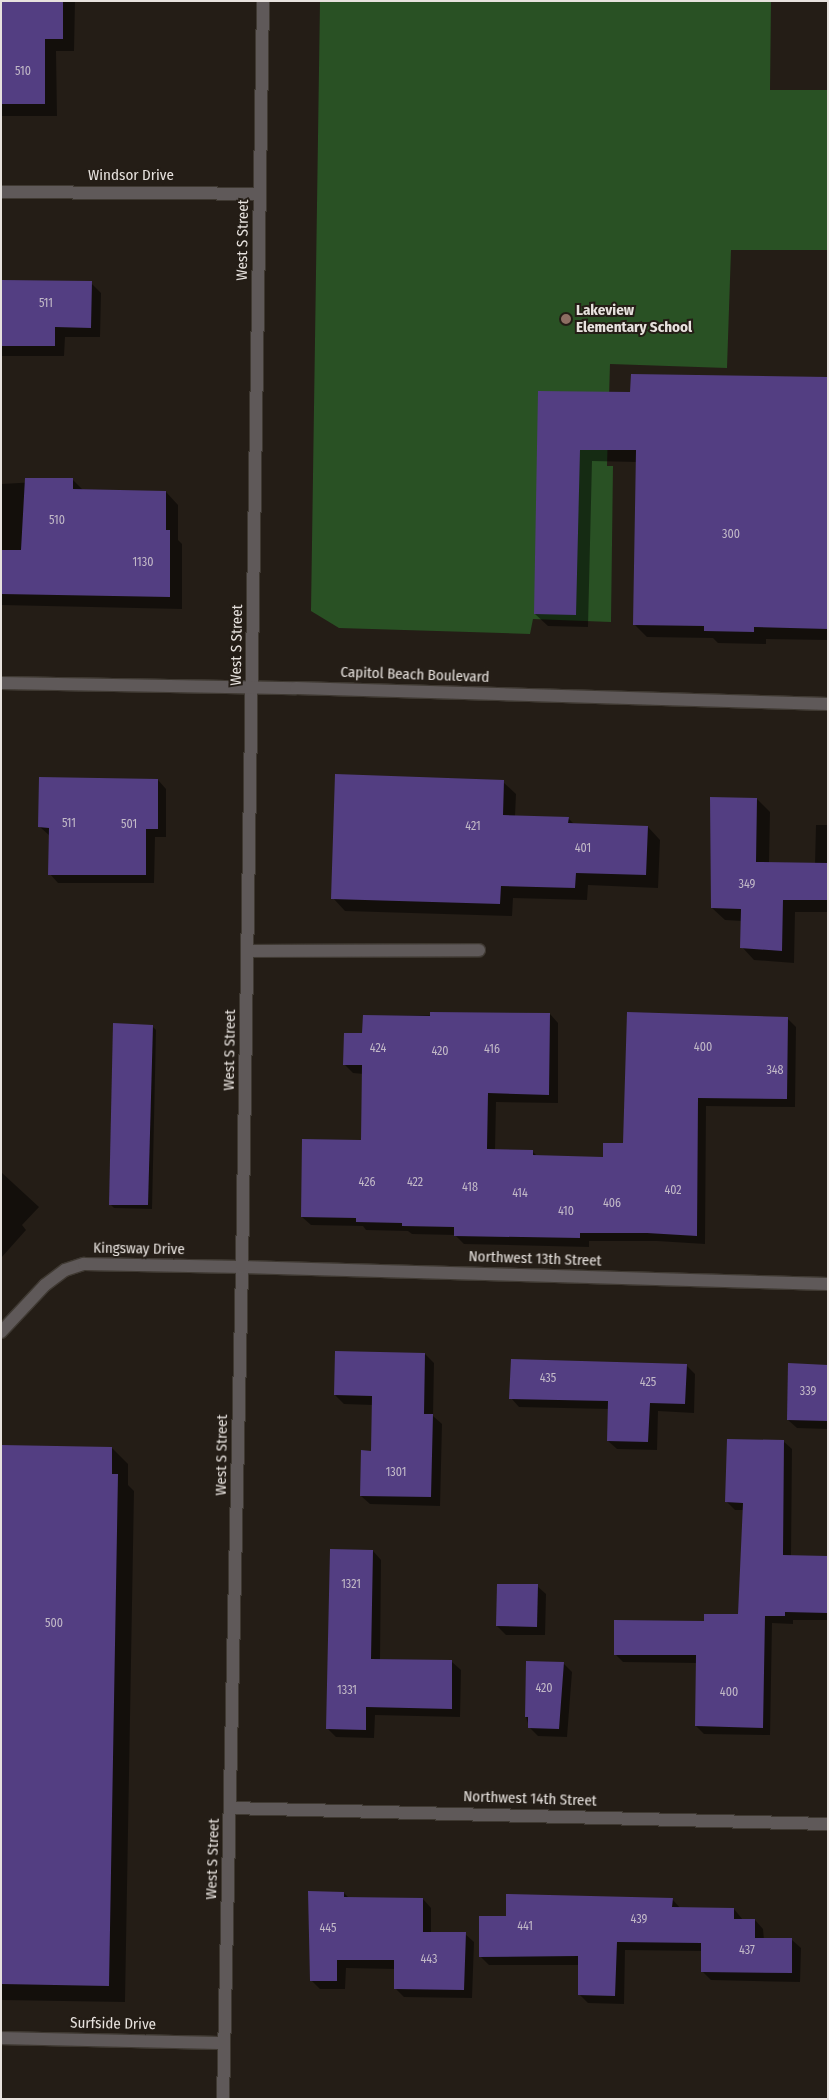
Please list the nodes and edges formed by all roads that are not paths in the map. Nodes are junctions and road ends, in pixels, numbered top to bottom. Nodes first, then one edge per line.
1 (263, 1) edge
2 (1, 192) edge
3 (260, 194) junction
4 (1, 683) edge
5 (253, 687) junction
6 (828, 704) edge
7 (479, 950) dead end
8 (248, 952) junction
9 (242, 1267) junction
10 (828, 1284) edge
11 (1, 1332) edge
12 (231, 1808) junction
13 (828, 1824) edge
14 (1, 2038) edge
15 (224, 2043) junction
16 (223, 2099) edge

1 - 3 street, West S Street
2 - 3 street, Windsor Drive
3 - 5 street, West S Street
4 - 5 street, Capitol Beach Boulevard
5 - 6 street, Capitol Beach Boulevard
5 - 8 street, West S Street
7 - 8 street
8 - 9 street, West S Street
9 - 10 street, Northwest 13th Street
9 - 11 street, Kingsway Drive
9 - 12 street, West S Street
12 - 13 street, Northwest 14th Street
12 - 15 street, West S Street
14 - 15 street, Surfside Drive
15 - 16 street, West S Street

